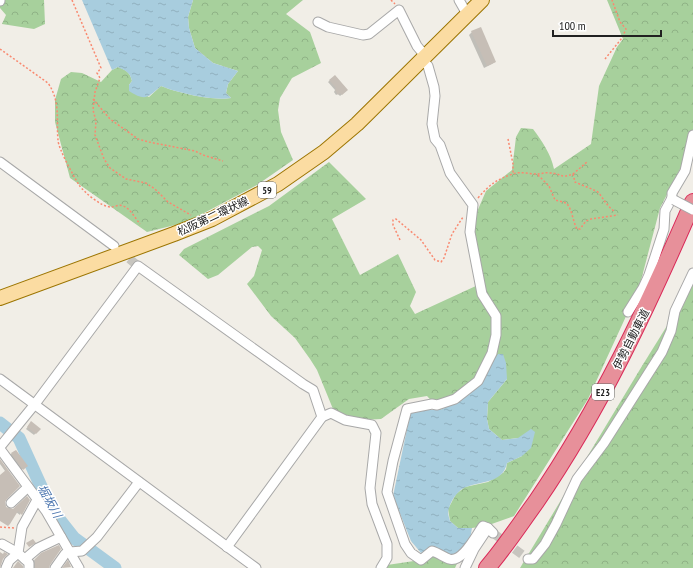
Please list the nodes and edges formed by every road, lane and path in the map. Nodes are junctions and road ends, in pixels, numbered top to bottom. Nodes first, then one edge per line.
1 (72, 0) edge
2 (460, 0) edge
3 (482, 0) edge
4 (612, 0) edge
5 (467, 14) junction
6 (318, 22) dead end
7 (0, 49) edge
8 (422, 59) junction
9 (605, 59) dead end
10 (94, 99) junction
11 (693, 135) edge
12 (508, 139) dead end
13 (223, 161) dead end
14 (0, 162) edge
15 (587, 162) dead end
16 (513, 173) junction
17 (538, 174) junction
18 (573, 174) junction
19 (673, 199) junction
20 (693, 202) edge
21 (473, 205) junction
22 (693, 210) edge
23 (614, 211) dead end
24 (618, 215) dead end
25 (193, 217) dead end
26 (140, 224) dead end
27 (693, 230) edge
28 (400, 240) dead end
29 (114, 246) tunnel mouth
30 (693, 273) edge
31 (0, 298) edge
32 (628, 312) dead end
33 (0, 379) edge
34 (35, 404) junction
35 (322, 417) junction
36 (0, 448) edge
37 (139, 482) junction
38 (28, 487) junction
39 (37, 500) junction
40 (11, 503) dead end
41 (0, 527) edge
42 (22, 527) junction
43 (61, 537) junction
44 (2, 544) dead end
45 (227, 547) junction
46 (70, 552) junction
47 (22, 556) junction
48 (528, 558) dead end
49 (6, 568) edge
50 (29, 568) edge
51 (55, 568) edge
52 (79, 568) edge
53 (256, 568) edge
54 (381, 568) edge
55 (465, 568) edge
56 (487, 568) edge
57 (501, 568) edge

1 - 10 path
2 - 5 street
3 - 5 main road, 松阪第二環状線 / 59
4 - 9 path
5 - 8 main road, 松阪第二環状線 / 59
6 - 8 street
7 - 26 path
8 - 21 street
8 - 31 main road, 松阪第二環状線 / 59
10 - 13 path
10 - 25 path
11 - 19 street
12 - 16 path
14 - 29 street
15 - 18 path
16 - 17 path
16 - 21 path
17 - 18 path
17 - 24 path
18 - 23 path
19 - 22 street, bridge
19 - 32 street
20 - 56 highway, 伊勢自動車道 / E23
21 - 28 path
21 - 55 street
27 - 57 highway, 伊勢自動車道 / E23
30 - 48 street
33 - 34 street
34 - 35 street
34 - 36 street
34 - 37 street
35 - 45 street
35 - 54 street
36 - 38 street
37 - 45 street
37 - 46 street
38 - 39 street
38 - 40 street
39 - 42 street
39 - 43 street
41 - 42 path
42 - 47 street
43 - 46 street
43 - 47 street
44 - 47 street
45 - 53 street
46 - 51 street
46 - 52 street
47 - 49 street
47 - 50 street

